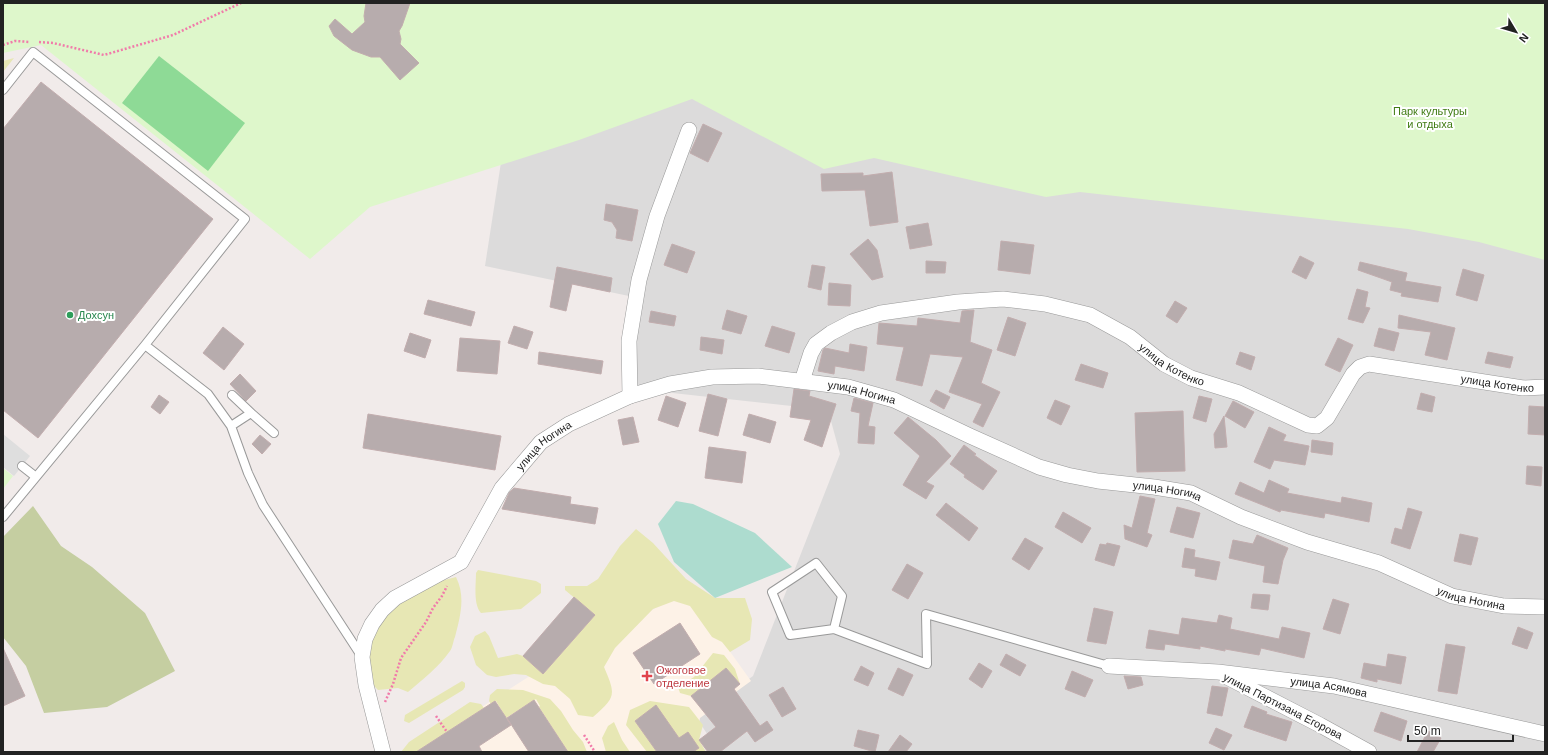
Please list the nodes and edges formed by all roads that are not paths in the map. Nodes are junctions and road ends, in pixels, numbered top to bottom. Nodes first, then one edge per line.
1 (3, 90) edge
2 (689, 130) dead end
3 (145, 345) junction
4 (802, 381) junction
5 (1545, 387) edge
6 (232, 395) dead end
7 (630, 396) junction
8 (251, 413) junction
9 (231, 426) junction
10 (274, 433) dead end
11 (22, 466) dead end
12 (36, 477) junction
13 (3, 517) edge
14 (1545, 607) edge
15 (834, 629) junction
16 (362, 657) junction
17 (1109, 666) joint
18 (1218, 672) junction
19 (1545, 734) edge
20 (382, 752) edge
21 (1370, 752) edge

1 - 3 lane
2 - 7 street
3 - 9 lane
3 - 12 lane
4 - 5 street, улица Котенко
4 - 7 street, улица Ногина
4 - 14 street, улица Ногина
6 - 8 lane
7 - 16 street, улица Ногина
8 - 9 lane
8 - 10 lane
9 - 16 lane
11 - 12 lane
12 - 13 lane
15 - 15 lane
15 - 17 lane
16 - 20 street, улица Ногина
17 - 18 street, улица Асямова
18 - 19 street, улица Асямова
18 - 21 street, улица Партизана Егорова

